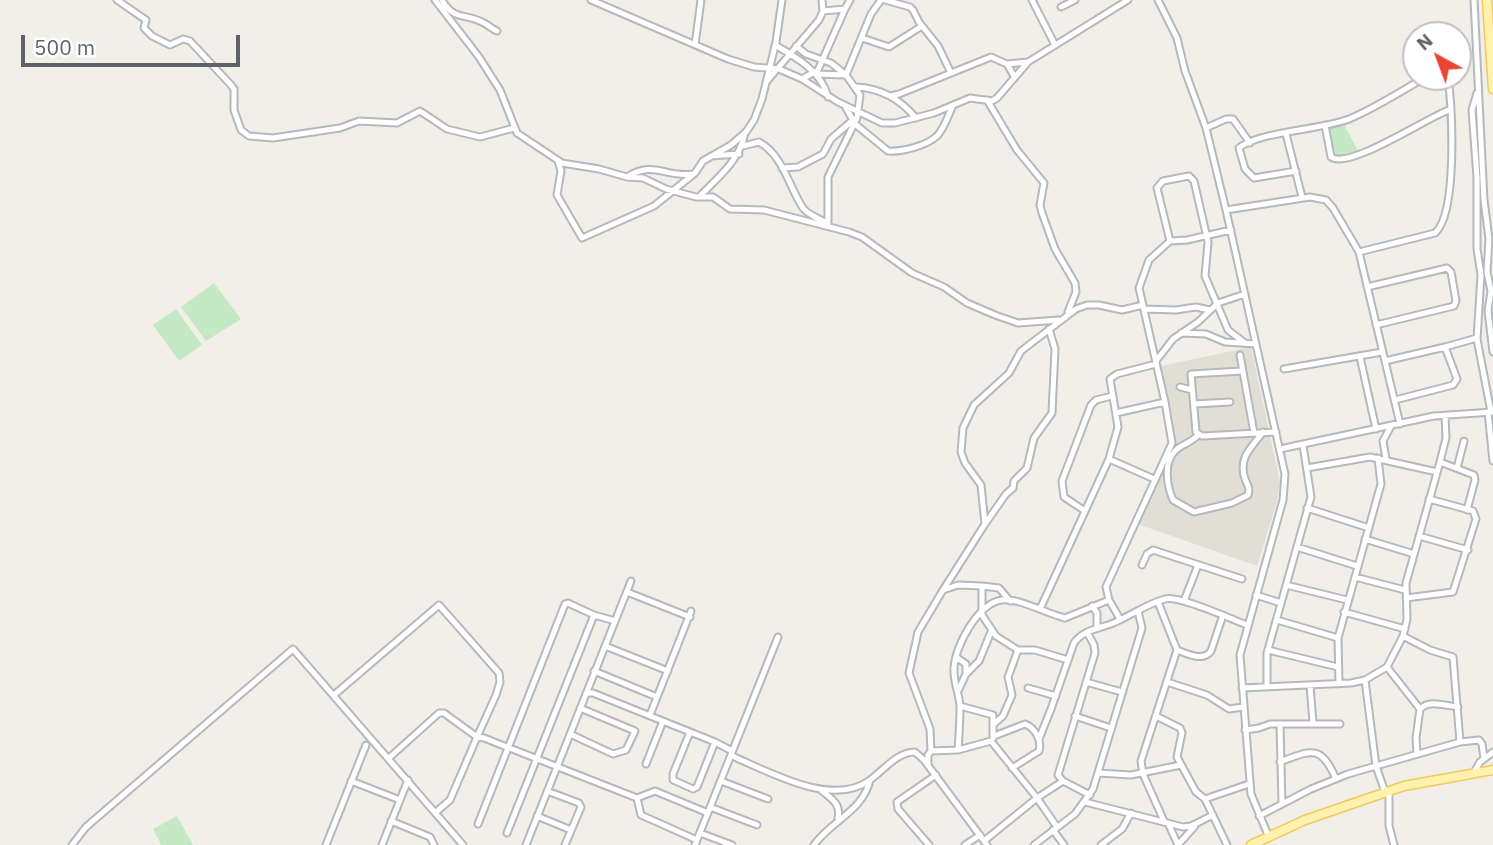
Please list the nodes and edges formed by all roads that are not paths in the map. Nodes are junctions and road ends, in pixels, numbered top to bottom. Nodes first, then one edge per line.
1 (117, 0) edge
2 (435, 0) edge
3 (442, 0) edge
4 (591, 0) edge
5 (701, 0) edge
6 (782, 0) edge
7 (822, 0) edge
8 (850, 0) edge
9 (883, 0) edge
10 (1032, 0) edge
11 (1074, 0) edge
12 (1128, 0) edge
13 (1158, 0) edge
14 (1474, 0) edge
15 (1487, 0) edge
16 (1061, 7) dead end
17 (442, 9) junction
18 (845, 9) junction
19 (823, 11) junction
20 (922, 26) junction
21 (497, 31) dead end
22 (862, 38) junction
23 (1054, 43) junction
24 (695, 45) junction
25 (775, 45) junction
26 (796, 46) junction
27 (789, 53) junction
28 (822, 59) junction
29 (1028, 62) junction
30 (1007, 64) junction
31 (769, 69) junction
32 (779, 69) junction
33 (951, 73) junction
34 (815, 74) junction
35 (846, 75) junction
36 (1014, 76) junction
37 (802, 79) junction
38 (767, 81) junction
39 (856, 87) junction
40 (1493, 89) edge
41 (1402, 90) edge
42 (1448, 91) edge
43 (890, 96) junction
44 (828, 97) junction
45 (997, 98) junction
46 (987, 100) junction
47 (1476, 103) junction
48 (953, 105) junction
49 (1450, 110) junction
50 (934, 113) junction
51 (996, 115) junction
52 (916, 118) junction
53 (856, 119) junction
54 (1325, 125) junction
55 (514, 128) junction
56 (1206, 128) junction
57 (942, 129) junction
58 (746, 133) junction
59 (1286, 134) junction
60 (759, 142) junction
61 (1250, 143) junction
62 (743, 146) junction
63 (1474, 153) junction
64 (1483, 153) junction
65 (739, 154) junction
66 (711, 156) junction
67 (558, 160) junction
68 (782, 168) junction
69 (1296, 171) junction
70 (695, 173) junction
71 (627, 177) junction
72 (673, 190) junction
73 (699, 197) junction
74 (1302, 197) junction
75 (1226, 210) junction
76 (1486, 220) junction
77 (1478, 221) junction
78 (830, 225) junction
79 (1231, 230) junction
80 (1206, 236) junction
81 (1170, 241) junction
82 (1359, 251) junction
83 (1367, 287) junction
84 (1245, 294) junction
85 (1218, 303) junction
86 (1143, 307) junction
87 (1210, 310) junction
88 (1066, 315) junction
89 (1059, 320) junction
90 (1376, 325) junction
91 (1049, 329) junction
92 (1181, 333) junction
93 (1477, 338) junction
94 (1245, 343) junction
95 (1256, 344) junction
96 (1445, 347) junction
97 (1382, 352) junction
98 (1493, 352) edge
99 (1240, 355) dead end
100 (1360, 357) junction
101 (1385, 361) junction
102 (1156, 363) junction
103 (1292, 368) junction
104 (1284, 369) dead end
105 (1242, 371) junction
106 (1293, 378) dead end
107 (1180, 387) dead end
108 (1192, 390) junction
109 (1112, 396) junction
110 (1395, 400) junction
111 (1165, 402) junction
112 (1230, 402) dead end
113 (1194, 404) junction
114 (1491, 412) edge
115 (1116, 413) junction
116 (1445, 415) junction
117 (1400, 424) junction
118 (1391, 425) junction
119 (1376, 429) junction
120 (1262, 432) junction
121 (1276, 432) junction
122 (1254, 433) junction
123 (1198, 435) junction
124 (1464, 442) dead end
125 (1303, 445) junction
126 (1280, 449) junction
127 (1378, 458) junction
128 (1386, 458) junction
129 (1109, 459) junction
130 (1493, 461) edge
131 (1440, 462) junction
132 (1307, 468) junction
133 (1457, 468) junction
134 (1437, 472) junction
135 (1154, 479) junction
136 (1429, 499) junction
137 (1307, 508) junction
138 (1467, 510) junction
139 (1085, 511) junction
140 (985, 524) junction
141 (1369, 528) junction
142 (1419, 536) junction
143 (1365, 539) junction
144 (1297, 547) junction
145 (1468, 550) junction
146 (1414, 554) junction
147 (1142, 565) dead end
148 (1198, 565) junction
149 (1357, 566) junction
150 (1354, 577) junction
151 (1242, 579) dead end
152 (631, 581) dead end
153 (1286, 585) junction
154 (982, 586) junction
155 (943, 590) junction
156 (1405, 590) junction
157 (627, 592) junction
158 (1256, 596) junction
159 (1406, 598) junction
160 (1109, 600) junction
161 (1347, 600) junction
162 (1010, 601) junction
163 (1184, 601) junction
164 (1158, 602) junction
165 (1281, 603) junction
166 (1092, 606) junction
167 (1040, 609) junction
168 (1139, 611) junction
169 (1344, 612) junction
170 (982, 613) junction
171 (594, 615) junction
172 (1223, 615) junction
173 (1120, 619) junction
174 (1277, 620) junction
175 (615, 621) junction
176 (1247, 625) junction
177 (1097, 626) junction
178 (1405, 629) junction
179 (991, 632) junction
180 (1087, 632) junction
181 (1403, 636) junction
182 (778, 637) dead end
183 (1338, 638) junction
184 (604, 646) junction
185 (1268, 649) junction
186 (1018, 650) junction
187 (1177, 650) junction
188 (956, 657) junction
189 (1068, 660) junction
190 (1338, 667) junction
191 (1387, 667) junction
192 (594, 671) junction
193 (668, 671) junction
194 (966, 674) junction
195 (1365, 680) junction
196 (1086, 682) junction
197 (1167, 682) junction
198 (1339, 684) junction
199 (1310, 685) junction
200 (1267, 687) junction
201 (1028, 688) dead end
202 (1242, 688) junction
203 (958, 691) junction
204 (1122, 692) junction
205 (586, 693) junction
206 (334, 695) junction
207 (1056, 696) junction
208 (657, 697) junction
209 (960, 706) junction
210 (1243, 707) junction
211 (1458, 707) junction
212 (580, 708) junction
213 (1420, 709) junction
214 (650, 715) junction
215 (1075, 716) junction
216 (1156, 716) junction
217 (663, 721) junction
218 (1313, 723) junction
219 (994, 724) junction
220 (1340, 724) dead end
221 (1280, 725) junction
222 (1111, 728) junction
223 (1245, 730) junction
224 (690, 732) junction
225 (570, 734) junction
226 (477, 737) junction
227 (993, 739) junction
228 (1039, 739) junction
229 (715, 742) junction
230 (1460, 742) junction
231 (366, 745) dead end
232 (508, 747) junction
233 (958, 750) junction
234 (931, 751) junction
235 (1493, 752) edge
236 (732, 753) junction
237 (1417, 754) junction
238 (389, 758) junction
239 (537, 758) junction
240 (1484, 758) junction
241 (1280, 762) junction
242 (646, 764) dead end
243 (928, 765) junction
244 (1181, 765) junction
245 (1376, 765) junction
246 (557, 766) junction
247 (1012, 768) junction
248 (1493, 770) edge
249 (1475, 772) junction
250 (1098, 773) junction
251 (1143, 774) junction
252 (936, 775) junction
253 (1336, 779) junction
254 (408, 780) junction
255 (870, 780) junction
256 (351, 781) junction
257 (721, 781) junction
258 (1063, 781) junction
259 (1250, 784) junction
260 (820, 789) junction
261 (547, 791) junction
262 (1387, 792) junction
263 (1090, 795) junction
264 (637, 798) junction
265 (1037, 798) junction
266 (768, 799) dead end
267 (1205, 799) junction
268 (400, 800) junction
269 (1085, 802) junction
270 (1282, 804) junction
271 (709, 810) junction
272 (436, 812) junction
273 (1130, 813) junction
274 (537, 816) junction
275 (1213, 816) junction
276 (1259, 816) junction
277 (391, 821) junction
278 (837, 821) junction
279 (1166, 822) junction
280 (1197, 823) junction
281 (478, 824) dead end
282 (757, 825) dead end
283 (1055, 829) junction
284 (571, 830) junction
285 (507, 833) dead end
286 (700, 833) junction
287 (980, 835) junction
288 (1268, 835) junction
289 (696, 843) edge
290 (986, 843) edge
291 (528, 844) edge
292 (72, 845) edge
293 (326, 845) edge
294 (382, 845) edge
295 (434, 845) edge
296 (463, 845) edge
297 (565, 845) edge
298 (732, 845) edge
299 (814, 845) edge
300 (929, 845) edge
301 (965, 845) edge
302 (1034, 845) edge
303 (1064, 845) edge
304 (1101, 845) edge
305 (1178, 845) edge
306 (1227, 845) edge
307 (1251, 845) edge
308 (1394, 845) edge

1 - 55 street
2 - 17 street
3 - 17 street
3 - 21 street
4 - 24 street
5 - 24 street
6 - 25 street
7 - 19 street
8 - 18 street
9 - 20 street
9 - 22 street
10 - 23 street
11 - 16 street
12 - 23 street
13 - 56 street
14 - 47 street
15 - 40 main road
17 - 55 street
18 - 19 street
18 - 28 street
19 - 26 street
20 - 22 street
20 - 33 street
22 - 35 street
23 - 29 street
24 - 31 street
25 - 27 street
25 - 31 street
26 - 27 street
26 - 28 street
27 - 32 street
27 - 34 street
28 - 34 street
28 - 35 street
29 - 30 street
29 - 36 street
30 - 33 street
30 - 36 street
31 - 32 street
31 - 38 street
32 - 37 street
32 - 38 street
33 - 43 street
34 - 35 street
34 - 37 street
34 - 44 street
35 - 39 street
36 - 45 street
37 - 44 street
38 - 58 street
39 - 43 street
39 - 53 street
41 - 54 street
42 - 49 street
43 - 52 street
44 - 53 street
45 - 46 street
45 - 51 street
46 - 48 street
46 - 51 street
47 - 63 street
47 - 64 street
48 - 50 street
48 - 57 street
49 - 54 street
49 - 82 street
50 - 52 street
50 - 57 street
51 - 88 street
52 - 53 street
53 - 57 street
53 - 68 street
53 - 78 street
54 - 59 street
55 - 67 street
56 - 61 street
56 - 75 street
58 - 60 street
58 - 62 street
58 - 66 street
59 - 61 street
59 - 69 street
60 - 62 street
60 - 68 street
61 - 69 street
62 - 65 street
63 - 64 street
63 - 77 street
64 - 76 street
65 - 66 street
65 - 73 street
66 - 70 street
67 - 71 street
67 - 72 street
68 - 78 street
69 - 74 street
70 - 71 street
70 - 72 street
71 - 72 street
72 - 73 street
73 - 78 street
74 - 75 street
74 - 82 street
75 - 79 street
76 - 77 street
76 - 98 street
77 - 93 street
78 - 89 street
79 - 80 street
79 - 84 street
80 - 81 street
80 - 81 street
80 - 85 street
81 - 86 street
82 - 83 street
83 - 90 street
83 - 90 street
84 - 85 street
84 - 95 street
85 - 87 street
85 - 94 street
86 - 87 street
86 - 88 street
86 - 102 street
87 - 92 street
88 - 89 street
89 - 91 street
90 - 97 street
91 - 140 street
91 - 140 street
92 - 94 street
92 - 102 street
93 - 96 street
93 - 114 street
94 - 95 street
95 - 121 street
96 - 101 street
96 - 110 street
97 - 100 street
97 - 101 street
99 - 105 street
100 - 103 street
100 - 119 street
101 - 110 street
102 - 109 street
102 - 111 street
103 - 104 street
103 - 106 street
105 - 108 street
105 - 122 street
107 - 108 street
108 - 113 street
109 - 115 street
109 - 139 street
110 - 117 street
111 - 115 street
111 - 135 street
112 - 113 street
113 - 123 street
114 - 116 street
114 - 130 street
115 - 129 street
116 - 117 street
116 - 131 street
117 - 118 street
118 - 119 street
118 - 128 street
119 - 125 street
120 - 121 street
120 - 122 street
120 - 123 street
121 - 126 street
122 - 123 street
124 - 133 street
125 - 126 street
125 - 132 street
126 - 158 street
127 - 128 street
127 - 132 street
127 - 141 street
128 - 134 street
129 - 135 street
129 - 139 street
131 - 133 street
131 - 134 street
132 - 137 street
133 - 138 street
134 - 136 street
135 - 160 street
136 - 138 street
136 - 142 street
137 - 141 street
137 - 144 street
138 - 145 street
139 - 167 street
140 - 155 street
141 - 143 street
142 - 145 street
142 - 146 street
143 - 146 street
143 - 149 street
144 - 149 street
144 - 153 street
145 - 159 street
146 - 156 street
147 - 148 street
148 - 151 street
148 - 163 street
149 - 150 street
150 - 156 street
150 - 161 street
152 - 157 street
153 - 161 street
153 - 165 street
154 - 155 street
154 - 162 street
154 - 170 street
155 - 234 street
156 - 159 street
157 - 175 street
157 - 193 street
158 - 165 street
158 - 176 street
159 - 178 street
160 - 166 street
160 - 173 street
161 - 169 street
162 - 167 street
162 - 170 street
163 - 164 street
163 - 172 street
164 - 168 street
164 - 187 street
165 - 174 street
166 - 167 street
166 - 177 street
168 - 173 street
168 - 204 street
169 - 178 street
169 - 183 street
170 - 179 street
170 - 188 street
171 - 175 street
171 - 232 street
171 - 239 street
172 - 176 street
172 - 187 street
173 - 177 street
174 - 183 street
174 - 185 street
175 - 184 street
176 - 202 street
177 - 180 street
178 - 181 street
179 - 186 street
179 - 194 street
180 - 189 street
180 - 196 street
181 - 191 street
181 - 211 street
182 - 236 street
183 - 190 street
184 - 192 street
184 - 193 street
185 - 190 street
185 - 200 street
186 - 189 street
186 - 219 street
187 - 197 street
188 - 194 street
188 - 203 street
189 - 207 street
190 - 198 street
191 - 195 street
191 - 213 street
192 - 205 street
192 - 208 street
193 - 208 street
194 - 203 street
195 - 198 street
195 - 245 street
196 - 204 street
196 - 215 street
197 - 210 street
197 - 216 street
198 - 199 street
199 - 200 street
199 - 218 street
200 - 202 street
201 - 207 street
202 - 210 street
203 - 209 street
204 - 222 street
205 - 212 street
205 - 214 street
206 - 226 street
206 - 238 street
206 - 292 street
207 - 228 street
208 - 214 street
209 - 219 street
209 - 233 street
210 - 223 street
211 - 213 street
211 - 230 street
212 - 225 street
212 - 225 street
213 - 237 street
214 - 217 street
215 - 222 street
215 - 258 street
216 - 244 street
216 - 251 street
217 - 224 street
217 - 242 street
218 - 220 street
218 - 221 street
219 - 227 street
221 - 223 street
221 - 241 street
222 - 250 street
223 - 259 street
224 - 229 street
224 - 229 street
225 - 246 street
226 - 232 street
226 - 238 street
226 - 272 street
227 - 228 street
227 - 233 street
227 - 247 street
228 - 247 street
229 - 236 street
230 - 237 street
230 - 240 street
231 - 256 street
232 - 239 street
232 - 281 street
233 - 234 street
234 - 243 street
235 - 240 street
236 - 257 street
236 - 260 street
237 - 245 street
238 - 254 street
239 - 246 street
239 - 285 street
240 - 249 street
241 - 253 street
241 - 270 street
243 - 252 street
243 - 255 street
244 - 251 street
244 - 267 street
245 - 253 street
245 - 262 street
246 - 261 street
246 - 264 street
247 - 265 street
248 - 249 main road
249 - 262 main road
250 - 251 street
250 - 263 street
251 - 279 street
252 - 287 street
252 - 300 street
253 - 270 street
254 - 268 street
254 - 272 street
255 - 260 street
255 - 278 street
256 - 268 street
256 - 293 street
257 - 266 street
257 - 271 street
258 - 263 street
258 - 265 street
259 - 267 street
259 - 276 street
260 - 278 street
261 - 274 street
261 - 284 street
262 - 288 main road
262 - 308 street
263 - 269 street
264 - 271 street
264 - 289 street
265 - 283 street
265 - 290 street
267 - 275 street
268 - 277 street
269 - 273 street
269 - 283 street
270 - 276 street
271 - 282 street
271 - 286 street
272 - 296 street
273 - 279 street
273 - 304 street
274 - 284 street
274 - 291 street
275 - 280 street
275 - 306 street
276 - 288 street
277 - 294 street
277 - 295 street
278 - 299 street
279 - 280 street
279 - 305 street
280 - 305 street
283 - 302 street
283 - 303 street
284 - 297 street
286 - 289 street
286 - 298 street
287 - 290 street
287 - 301 street
288 - 307 main road

